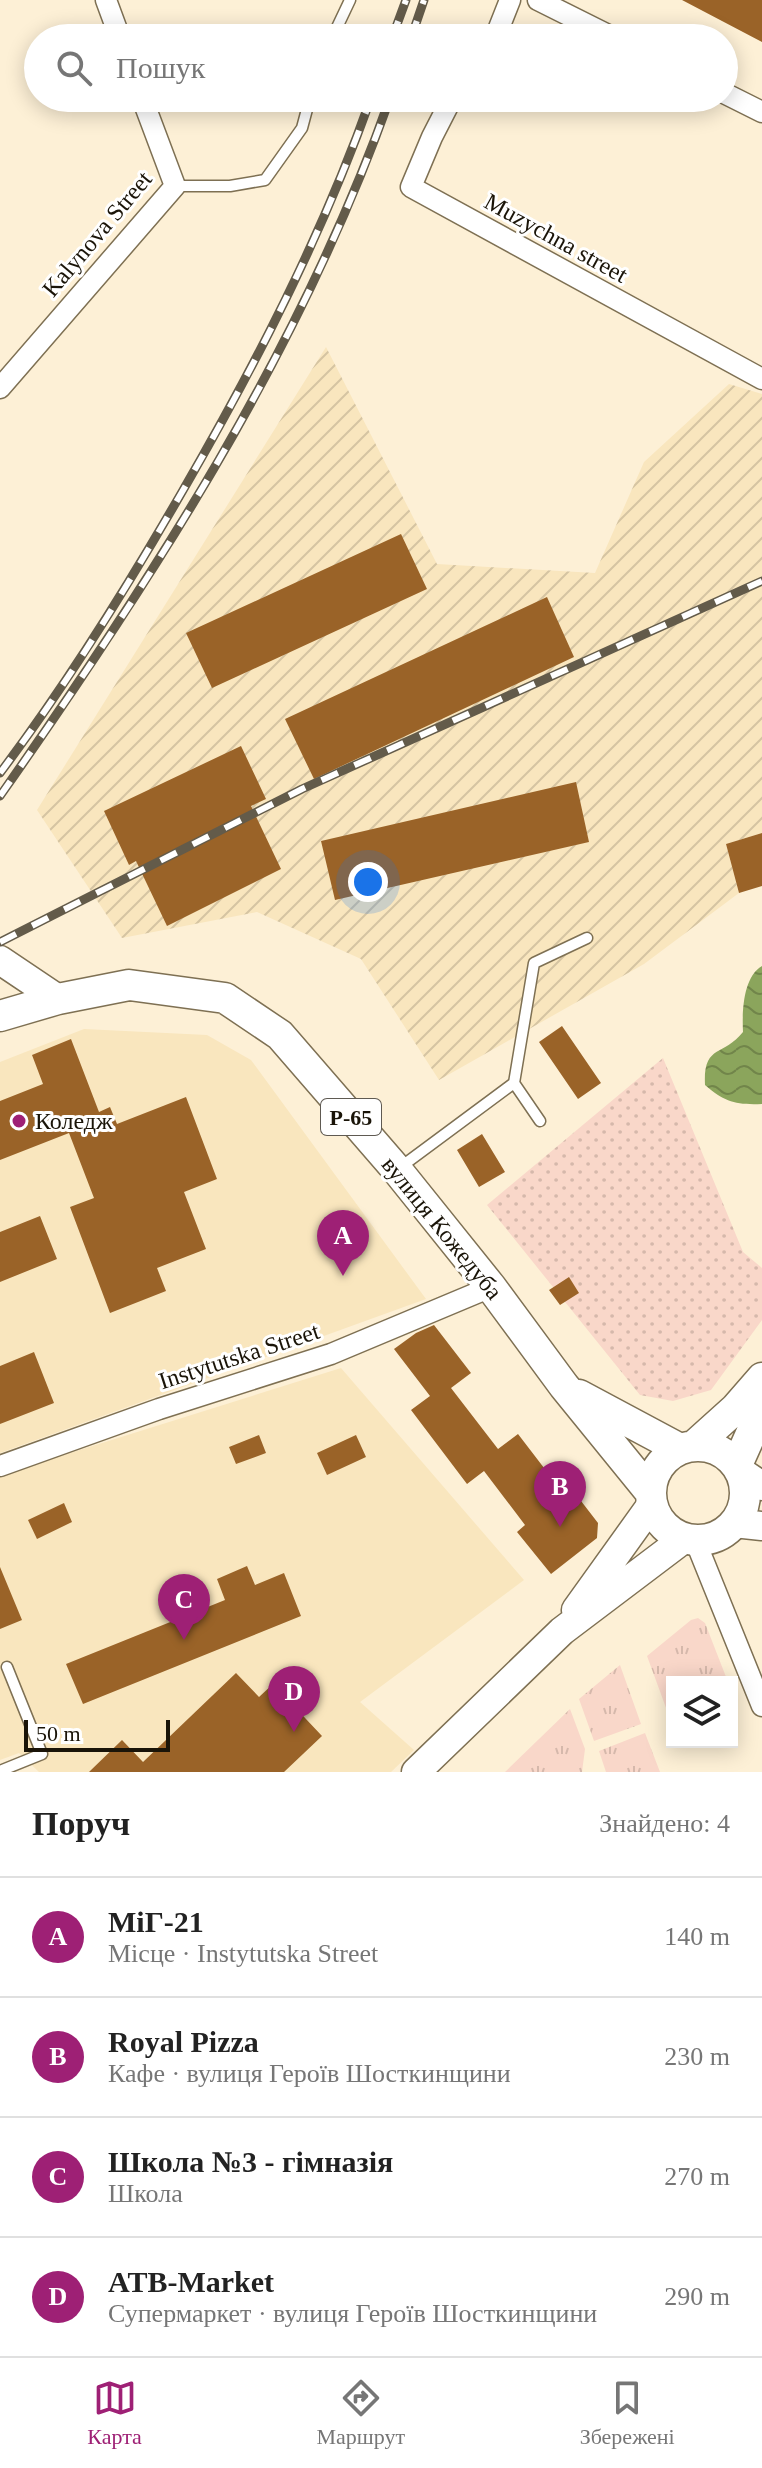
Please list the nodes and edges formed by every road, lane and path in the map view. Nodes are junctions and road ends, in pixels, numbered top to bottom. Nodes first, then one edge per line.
1 (106, 0) edge
2 (350, 0) edge
3 (510, 0) edge
4 (538, 0) edge
5 (115, 24) edge
6 (339, 24) edge
7 (501, 24) edge
8 (586, 24) edge
9 (738, 100) edge
10 (147, 112) edge
11 (306, 112) edge
12 (445, 112) edge
13 (762, 112) edge
14 (175, 186) junction
15 (762, 379) edge
16 (0, 388) edge
17 (587, 938) dead end
18 (0, 960) edge
19 (58, 999) junction
20 (0, 1016) edge
21 (514, 1083) junction
22 (540, 1121) dead end
23 (397, 1170) junction
24 (491, 1287) junction
25 (762, 1378) edge
26 (564, 1386) junction
27 (762, 1409) edge
28 (688, 1447) junction
29 (0, 1466) edge
30 (747, 1474) edge
31 (652, 1498) junction
32 (748, 1525) edge
33 (690, 1539) junction
34 (562, 1631) junction
35 (7, 1667) dead end
36 (762, 1706) edge
37 (0, 1771) edge
38 (416, 1772) edge

1 - 5 street
2 - 6 lane
3 - 7 street
4 - 8 street
9 - 13 street
10 - 14 street, Kalynova Street
11 - 14 lane
12 - 15 street, Muzychna street
14 - 16 street, Kalynova Street
17 - 21 lane
18 - 19 street
19 - 20 main road, Р-65
19 - 23 main road, вулиця Кожедуба / Р-65
21 - 22 lane
21 - 23 lane
23 - 24 main road, вулиця Кожедуба / Р-65
24 - 26 main road, вулиця Кожедуба / Р-65
24 - 29 street, Instytutska Street
25 - 28 main road
26 - 28 main road, вулиця Кожедуба / Р-65
26 - 31 main road, вулиця Кожедуба / Р-65
27 - 30 main road
28 - 30 main road, Р-65
28 - 31 main road
30 - 32 main road
31 - 33 main road, Р-65
31 - 34 street
32 - 33 main road
33 - 34 street
33 - 36 street
34 - 38 street
35 - 37 lane

